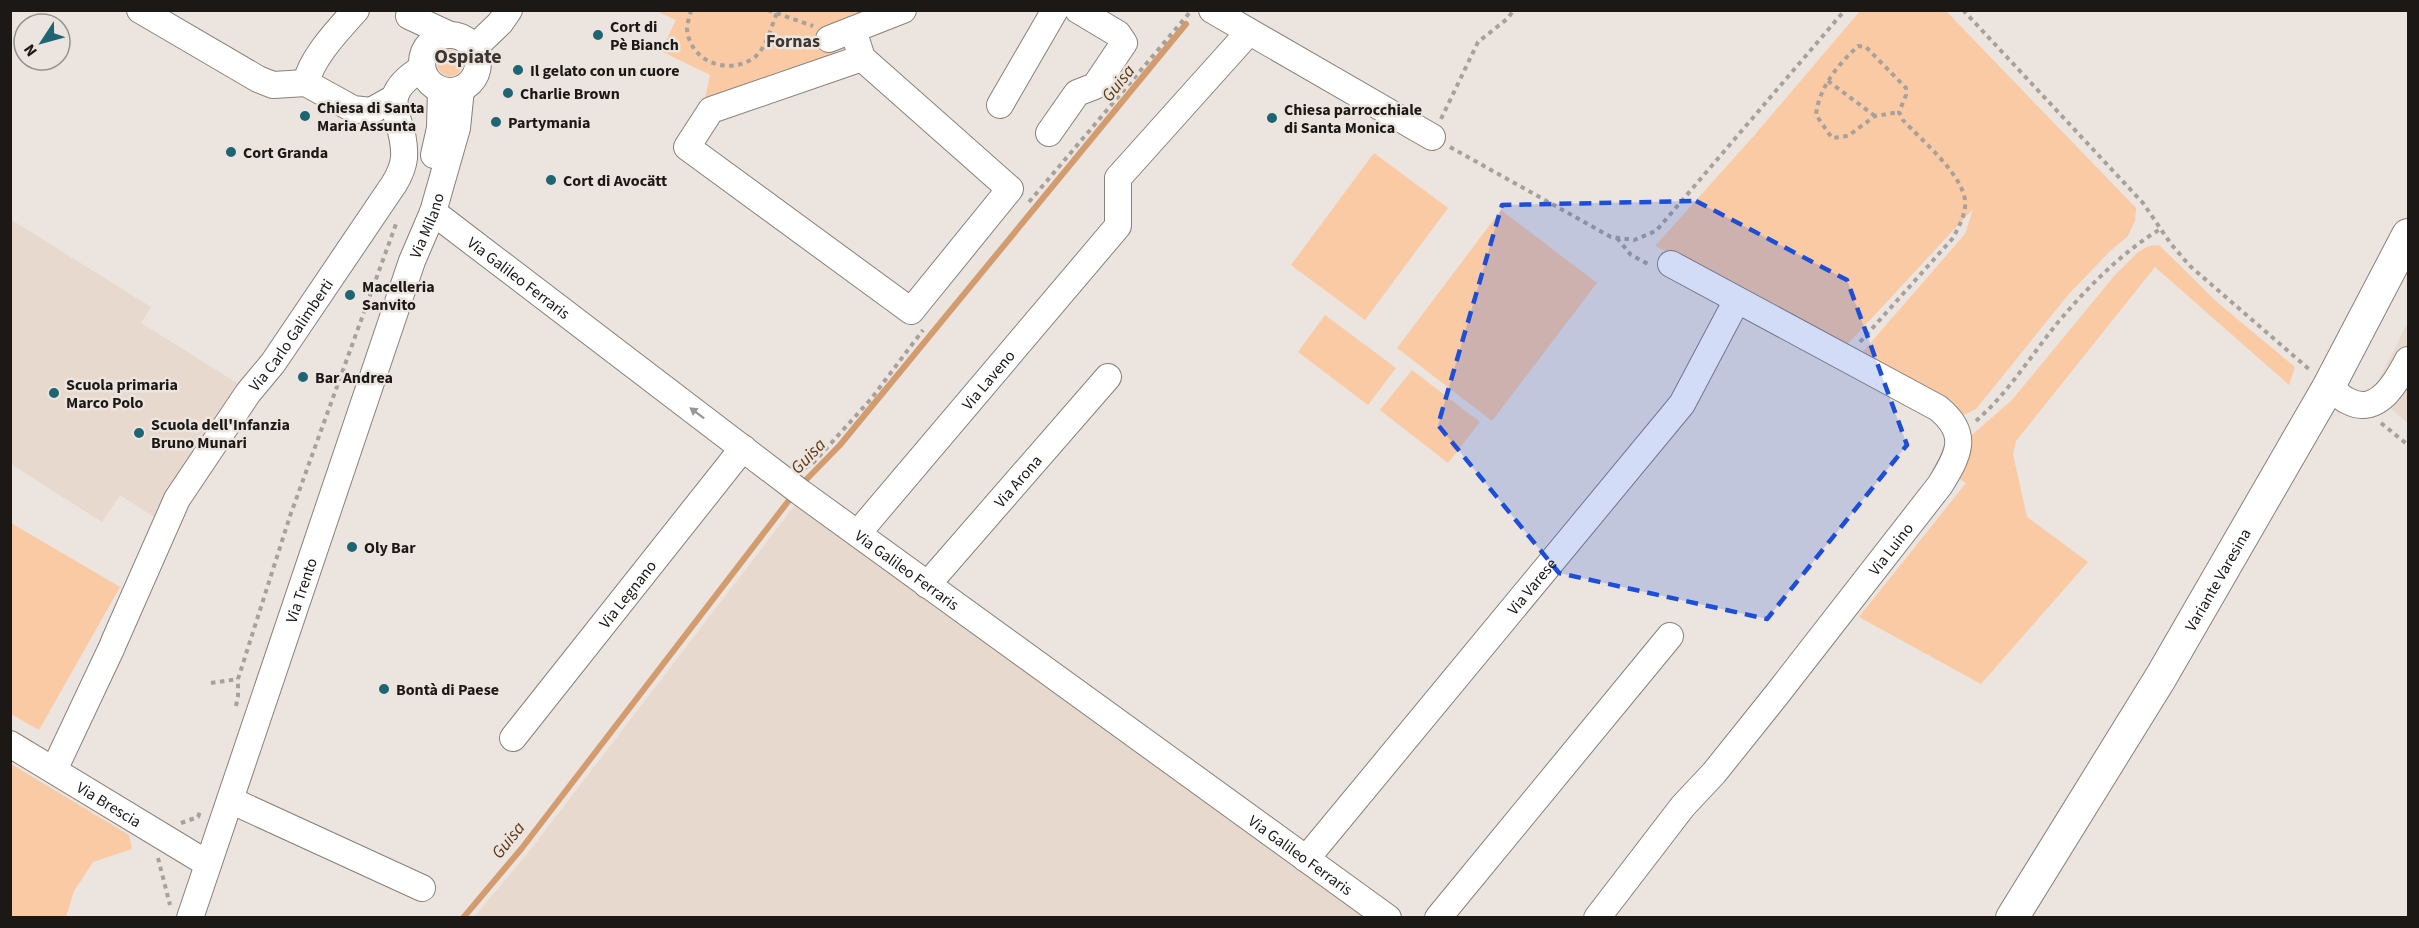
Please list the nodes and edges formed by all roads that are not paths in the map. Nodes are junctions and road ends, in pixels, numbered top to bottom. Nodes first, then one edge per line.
1 (140, 10) edge
2 (356, 10) edge
3 (492, 10) edge
4 (509, 10) edge
5 (903, 10) edge
6 (1054, 10) edge
7 (1078, 10) edge
8 (1212, 10) edge
9 (406, 14) edge
10 (1249, 32) junction
11 (462, 40) junction
12 (424, 58) junction
13 (862, 58) junction
14 (306, 83) junction
15 (451, 89) junction
16 (394, 98) junction
17 (1000, 105) dead end
18 (1050, 133) dead end
19 (1432, 137) road end
20 (433, 212) junction
21 (2409, 235) edge
22 (412, 261) junction
23 (1671, 264) road end
24 (1737, 300) junction
25 (2409, 360) edge
26 (1108, 377) dead end
27 (2329, 386) junction
28 (743, 448) junction
29 (858, 533) junction
30 (927, 585) junction
31 (1670, 636) dead end
32 (513, 738) dead end
33 (10, 744) edge
34 (54, 770) junction
35 (217, 800) junction
36 (1306, 859) junction
37 (208, 864) junction
38 (422, 888) dead end
39 (179, 914) edge
40 (1388, 918) edge
41 (1438, 918) edge
42 (1597, 918) edge
43 (2012, 918) edge

1 - 14 street
2 - 14 street
3 - 11 street
4 - 11 street
5 - 13 street
6 - 17 street
7 - 18 street
8 - 10 street
9 - 11 street
9 - 12 street
10 - 19 street
10 - 29 street, Via Laveno
11 - 12 street
11 - 15 street
12 - 15 street
12 - 16 street
13 - 13 street
14 - 16 street
15 - 20 street, Via Milano
15 - 22 street, Via Milano
16 - 34 street, Via Carlo Galimberti
20 - 22 street, Via Milano
28 -> 20 street, Via Galileo Ferraris
21 - 27 main road, Variante Varesina
22 - 35 street, Via Trento
23 - 24 street
24 - 36 street, Via Varese
24 - 42 street, Via Luino
25 - 27 street
26 - 30 street, Via Arona
27 - 43 main road, Variante Varesina
28 - 29 street, Via Galileo Ferraris
28 - 32 street, Via Legnano
29 - 30 street, Via Galileo Ferraris
30 - 36 street, Via Galileo Ferraris
31 - 41 street
33 - 34 street, Via Brescia
34 - 37 street, Via Brescia
35 - 37 street, Via Trento
35 - 38 street
36 - 40 street, Via Galileo Ferraris
37 - 39 street, Via Trento

